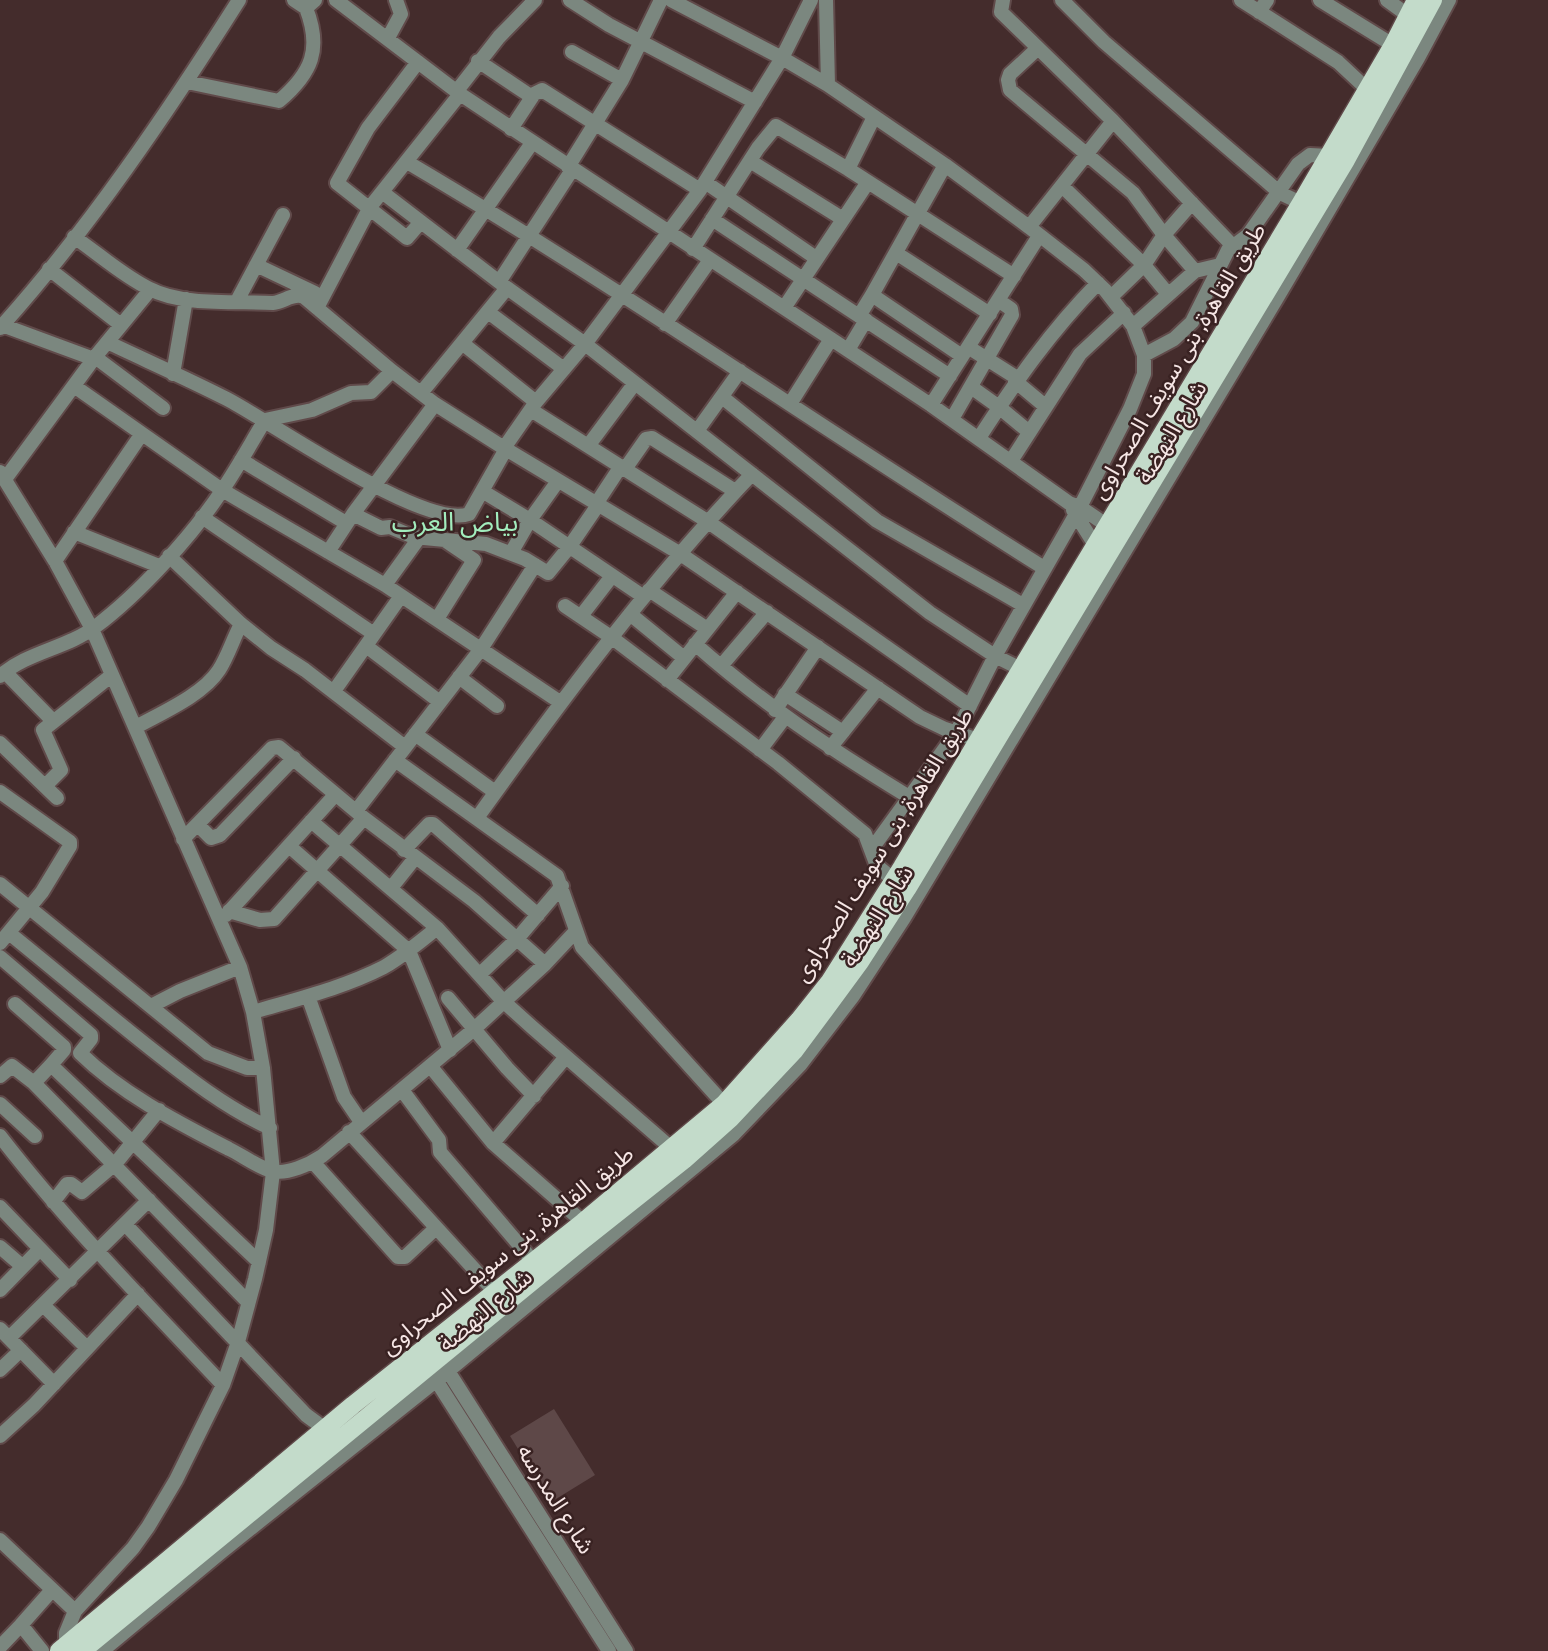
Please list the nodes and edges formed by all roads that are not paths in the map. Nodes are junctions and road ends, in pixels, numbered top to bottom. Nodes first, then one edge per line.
1 (239, 0) edge
2 (336, 0) edge
3 (396, 0) edge
4 (535, 0) edge
5 (570, 0) edge
6 (661, 0) edge
7 (671, 0) edge
8 (811, 0) edge
9 (826, 0) edge
10 (1003, 0) edge
11 (1062, 0) edge
12 (1241, 0) edge
13 (1320, 0) edge
14 (1387, 0) edge
15 (1433, 0) edge
16 (1449, 0) edge
17 (305, 3) edge
18 (1263, 6) edge
19 (1413, 8) edge
20 (388, 38) junction
21 (641, 42) junction
22 (1393, 45) junction
23 (1038, 48) junction
24 (572, 52) dead end
25 (782, 58) junction
26 (478, 61) junction
27 (418, 62) junction
28 (622, 80) junction
29 (187, 82) junction
30 (828, 85) junction
31 (1368, 90) junction
32 (458, 93) junction
33 (531, 97) junction
34 (755, 102) junction
35 (874, 117) junction
36 (1112, 121) junction
37 (596, 122) junction
38 (511, 129) junction
39 (737, 132) junction
40 (533, 143) junction
41 (758, 148) junction
42 (1087, 153) junction
43 (1329, 156) junction
44 (750, 160) junction
45 (407, 162) junction
46 (945, 165) junction
47 (570, 168) junction
48 (848, 169) junction
49 (868, 182) junction
50 (703, 186) junction
51 (1062, 186) junction
52 (382, 192) junction
53 (1280, 193) junction
54 (726, 197) junction
55 (1192, 203) junction
56 (1301, 204) junction
57 (370, 207) junction
58 (486, 209) junction
59 (916, 213) junction
60 (283, 215) dead end
61 (712, 219) junction
62 (843, 219) junction
63 (420, 223) junction
64 (1034, 231) junction
65 (669, 233) junction
66 (1164, 235) junction
67 (531, 236) junction
68 (74, 237) junction
69 (1232, 245) junction
70 (693, 249) junction
71 (457, 250) junction
72 (896, 253) junction
73 (816, 258) junction
74 (710, 260) junction
75 (256, 265) junction
76 (1144, 265) junction
77 (1220, 265) junction
78 (49, 270) junction
79 (1195, 271) junction
80 (1014, 276) junction
81 (803, 279) junction
82 (1098, 283) junction
83 (503, 285) junction
84 (150, 290) junction
85 (622, 294) junction
86 (872, 295) junction
87 (1168, 295) junction
88 (1111, 297) junction
89 (186, 299) junction
90 (998, 300) junction
91 (237, 301) junction
92 (320, 302) junction
93 (784, 308) junction
94 (488, 312) junction
95 (1124, 313) junction
96 (990, 314) junction
97 (863, 318) junction
98 (664, 324) junction
99 (121, 325) junction
100 (1133, 326) junction
101 (1, 327) edge
102 (831, 339) junction
103 (107, 342) junction
104 (462, 343) junction
105 (585, 344) junction
106 (848, 350) junction
107 (965, 352) junction
108 (1144, 355) junction
109 (94, 358) junction
110 (988, 360) junction
111 (564, 369) junction
112 (392, 371) junction
113 (740, 371) junction
114 (173, 374) junction
115 (950, 376) junction
116 (1016, 380) junction
117 (635, 383) junction
118 (75, 386) junction
119 (971, 387) junction
120 (421, 393) junction
121 (722, 397) junction
122 (435, 404) junction
123 (790, 404) junction
124 (931, 405) junction
125 (533, 406) junction
126 (1045, 406) junction
127 (999, 407) junction
128 (163, 408) dead end
129 (951, 419) junction
130 (265, 420) junction
131 (697, 432) junction
132 (1029, 432) junction
133 (141, 435) junction
134 (979, 438) junction
135 (588, 446) junction
136 (505, 449) junction
137 (241, 460) junction
138 (1011, 461) junction
139 (623, 467) junction
140 (752, 474) junction
141 (5, 479) edge
142 (558, 481) junction
143 (374, 485) junction
144 (222, 490) junction
145 (482, 491) junction
146 (735, 491) junction
147 (0, 500) edge
148 (597, 504) junction
149 (1075, 508) junction
150 (202, 517) junction
151 (350, 519) junction
152 (530, 520) junction
153 (707, 521) junction
154 (1113, 530) junction
155 (74, 533) junction
156 (419, 538) junction
157 (445, 540) junction
158 (570, 547) junction
159 (1102, 549) junction
160 (328, 552) junction
161 (512, 553) junction
162 (679, 553) junction
163 (55, 561) junction
164 (164, 561) junction
165 (535, 565) junction
166 (1044, 568) junction
167 (612, 576) junction
168 (385, 586) junction
169 (737, 592) junction
170 (647, 593) junction
171 (401, 596) junction
172 (1023, 605) junction
173 (565, 606) dead end
174 (767, 612) junction
175 (630, 614) junction
176 (581, 616) junction
177 (437, 619) junction
178 (241, 624) junction
179 (706, 628) junction
180 (92, 629) junction
181 (611, 637) junction
182 (370, 640) junction
183 (695, 644) junction
184 (818, 647) junction
185 (481, 649) junction
186 (995, 656) junction
187 (684, 657) junction
188 (721, 666) junction
189 (1021, 669) junction
190 (2, 674) edge
191 (112, 675) junction
192 (459, 677) junction
193 (667, 680) junction
194 (878, 688) junction
195 (334, 691) junction
196 (785, 694) junction
197 (440, 702) junction
198 (560, 702) junction
199 (496, 706) dead end
200 (970, 706) junction
201 (780, 714) junction
202 (53, 721) junction
203 (136, 727) junction
204 (842, 732) junction
205 (956, 733) junction
206 (415, 734) junction
207 (978, 740) junction
208 (0, 743) edge
209 (405, 747) junction
210 (830, 748) junction
211 (760, 750) junction
212 (294, 758) junction
213 (395, 760) junction
214 (44, 786) junction
215 (0, 792) edge
216 (495, 793) junction
217 (335, 795) junction
218 (909, 797) junction
219 (57, 798) dead end
220 (360, 815) junction
221 (477, 818) junction
222 (311, 821) junction
223 (198, 825) junction
224 (183, 839) junction
225 (289, 846) junction
226 (340, 846) junction
227 (871, 850) junction
228 (410, 854) junction
229 (318, 871) junction
230 (894, 880) junction
231 (0, 884) edge
232 (562, 886) junction
233 (391, 888) junction
234 (30, 908) junction
235 (538, 915) junction
236 (225, 916) junction
237 (437, 928) junction
238 (575, 932) junction
239 (4, 938) edge
240 (517, 939) junction
241 (409, 951) junction
242 (0, 957) edge
243 (545, 964) junction
244 (240, 967) junction
245 (480, 974) junction
246 (308, 996) junction
247 (448, 998) dead end
248 (503, 1000) junction
249 (15, 1004) dead end
250 (151, 1006) junction
251 (253, 1012) junction
252 (473, 1030) junction
253 (450, 1050) junction
254 (565, 1058) junction
255 (51, 1065) junction
256 (431, 1067) junction
257 (263, 1069) junction
258 (0, 1076) edge
259 (34, 1083) junction
260 (402, 1090) junction
261 (534, 1096) junction
262 (0, 1104) edge
263 (724, 1104) junction
264 (159, 1110) junction
265 (361, 1122) junction
266 (270, 1128) junction
267 (349, 1132) junction
268 (35, 1136) dead end
269 (2, 1143) edge
270 (493, 1143) junction
271 (133, 1144) junction
272 (703, 1150) junction
273 (682, 1159) junction
274 (313, 1162) junction
275 (115, 1164) junction
276 (273, 1171) junction
277 (149, 1200) junction
278 (53, 1202) junction
279 (0, 1207) edge
280 (583, 1222) junction
281 (125, 1224) junction
282 (436, 1227) junction
283 (0, 1247) edge
284 (40, 1249) junction
285 (582, 1250) junction
286 (97, 1251) junction
287 (533, 1261) junction
288 (259, 1262) junction
289 (22, 1266) junction
290 (70, 1280) junction
291 (0, 1290) edge
292 (495, 1292) junction
293 (138, 1294) junction
294 (248, 1302) junction
295 (43, 1306) junction
296 (3, 1335) edge
297 (238, 1342) junction
298 (88, 1348) junction
299 (21, 1350) junction
300 (0, 1370) edge
301 (442, 1375) junction
302 (54, 1384) junction
303 (223, 1385) junction
304 (363, 1418) junction
305 (325, 1430) junction
306 (1, 1433) edge
307 (0, 1540) edge
308 (52, 1590) junction
309 (75, 1611) junction
310 (21, 1625) junction
311 (0, 1647) edge
312 (613, 1648) edge
313 (69, 1649) edge
314 (42, 1651) edge
315 (102, 1651) edge

1 - 29 street
2 - 20 street
3 - 20 street
4 - 26 street
5 - 21 street
6 - 21 street
7 - 25 street
8 - 25 street
9 - 30 street
10 - 23 street
11 - 53 street
12 - 18 street
13 - 22 street
14 - 19 street
15 - 154 main road, طريق القاهرة, بنى سويف الصحراوى
16 - 272 street, شارع النهضة
17 - 29 street
18 - 31 street
19 - 22 main road, طريق القاهرة, بنى سويف الصحراوى
20 - 27 street
21 - 28 street
21 - 34 street
22 - 31 main road, طريق القاهرة, بنى سويف الصحراوى
23 - 36 street
23 - 42 street
24 - 28 street
25 - 30 street
25 - 34 street
26 - 32 street
26 - 33 street
27 - 32 street
27 - 57 street
28 - 37 street
29 - 68 street
30 - 35 street
31 - 43 main road, طريق القاهرة, بنى سويف الصحراوى
32 - 38 street
32 - 45 street
33 - 37 street
33 - 38 street
34 - 39 street
35 - 46 street
35 - 48 street
36 - 42 street
36 - 55 street
37 - 47 street
37 - 50 street
38 - 40 street
39 - 41 street
39 - 50 street
40 - 47 street
40 - 58 street
41 - 44 street
41 - 48 street
42 - 51 street
42 - 66 street
43 - 53 street
43 - 56 main road, طريق القاهرة, بنى سويف الصحراوى
44 - 54 street
44 - 62 street
45 - 52 street
45 - 58 street
46 - 59 street
46 - 64 street
47 - 65 street
47 - 67 street
48 - 49 street
49 - 59 street
49 - 62 street
50 - 54 street
50 - 65 street
51 - 64 street
51 - 76 street
52 - 57 street
52 - 63 street
53 - 56 street
53 - 69 street
54 - 61 street
54 - 73 street
55 - 66 street
55 - 69 street
56 - 154 main road, طريق القاهرة, بنى سويف الصحراوى
57 - 63 street
57 - 92 street
58 - 67 street
58 - 71 street
59 - 72 street
59 - 80 street
60 - 75 street
61 - 70 street
61 - 81 street
62 - 73 street
63 - 71 street
64 - 80 street
64 - 82 street
65 - 70 street
65 - 85 street
66 - 76 street
66 - 79 street
67 - 83 street
67 - 85 street
68 - 78 street
68 - 84 street
69 - 77 street
70 - 74 street
71 - 83 street
72 - 86 street
72 - 96 street
73 - 81 street
74 - 93 street
74 - 98 street
75 - 91 street
75 - 92 street
76 - 87 street
76 - 88 street
77 - 79 street
77 - 108 street
78 - 99 street
78 - 101 street
79 - 87 street
80 - 90 street
81 - 93 street
81 - 97 street
82 - 88 street
82 - 116 street
83 - 94 street
83 - 105 street
84 - 89 street
84 - 99 street
85 - 98 street
85 - 105 street
86 - 97 street
86 - 107 street
87 - 100 street
88 - 95 street
89 - 91 street
89 - 114 street
90 - 96 street
90 - 110 street
91 - 92 street
92 - 112 street
93 - 102 street
94 - 104 street
94 - 111 street
95 - 100 street
95 - 126 street
96 - 107 street
97 - 106 street
97 - 115 street
98 - 113 street
99 - 103 street
100 - 108 street
101 - 109 street
102 - 106 street
102 - 123 street
103 - 109 street
103 - 114 street
104 - 120 street
104 - 125 street
105 - 111 street
105 - 117 street
106 - 124 street
107 - 110 street
107 - 115 street
108 - 149 street
109 - 118 street
109 - 128 street
110 - 116 street
110 - 119 street
111 - 125 street
112 - 120 street
112 - 130 street
113 - 121 street
113 - 123 street
114 - 130 street
115 - 124 street
116 - 126 street
116 - 127 street
117 - 131 street
117 - 135 street
118 - 133 street
118 - 141 street
119 - 127 street
119 - 129 street
120 - 122 street
121 - 131 street
121 - 172 street
122 - 136 street
122 - 143 street
123 - 166 street
124 - 129 street
125 - 135 street
125 - 136 street
126 - 132 street
127 - 132 street
127 - 134 street
129 - 134 street
130 - 137 street
130 - 143 street
131 - 140 street
132 - 138 street
133 - 144 street
133 - 155 street
134 - 138 street
135 - 139 street
136 - 142 street
136 - 145 street
137 - 144 street
137 - 151 street
138 - 149 street
139 - 146 street
139 - 148 street
139 - 153 street
140 - 146 street
140 - 186 street
141 - 147 street
141 - 163 street
142 - 148 street
142 - 152 street
143 - 145 street
143 - 151 street
144 - 150 street
144 - 160 street
145 - 152 street
146 - 153 street
148 - 158 street
148 - 162 street
149 - 154 street
149 - 159 street
149 - 166 street
150 - 164 street
150 - 182 street
151 - 156 street
151 - 160 street
152 - 158 street
152 - 161 street
153 - 162 street
153 - 200 street
154 - 159 main road, طريق القاهرة, بنى سويف الصحراوى
155 - 163 street
155 - 164 street
156 - 157 street
156 - 168 street
157 - 161 street
157 - 177 street
158 - 165 street
158 - 167 street
159 - 189 main road, طريق القاهرة, بنى سويف الصحراوى
159 - 272 main road, طريق القاهرة, بنى سويف الصحراوى
160 - 168 street
161 - 165 street
162 - 169 street
162 - 170 street
163 - 180 street
164 - 178 street
164 - 180 street
165 - 185 street
166 - 172 street
167 - 170 street
167 - 176 street
168 - 171 street
169 - 174 street
169 - 179 street
170 - 175 street
170 - 179 street
171 - 177 street
171 - 182 street
172 - 186 street
173 - 176 street
174 - 184 street
174 - 188 street
175 - 181 street
175 - 187 street
176 - 181 street
177 - 185 street
178 - 195 street
178 - 203 street
179 - 183 street
180 - 190 street
180 - 191 street
181 - 193 street
181 - 198 street
182 - 195 street
182 - 197 street
183 - 187 street
183 - 188 street
184 - 194 street
184 - 196 street
185 - 192 street
185 - 198 street
186 - 189 street
186 - 200 street
187 - 193 street
188 - 201 street
189 - 207 main road, طريق القاهرة, بنى سويف الصحراوى
190 - 202 street
191 - 202 street
191 - 203 street
192 - 197 street
192 - 199 street
193 - 211 street
194 - 204 street
194 - 205 street
195 - 209 street
196 - 201 street
196 - 204 street
197 - 206 street
198 - 216 street
200 - 205 street
201 - 210 street
201 - 211 street
202 - 214 street
203 - 224 street
204 - 210 street
205 - 207 street
205 - 218 street
206 - 209 street
206 - 216 street
207 - 230 main road, طريق القاهرة, بنى سويف الصحراوى
208 - 214 street
209 - 213 street
210 - 218 street
211 - 227 street
212 - 217 street
212 - 223 street
212 - 223 street
213 - 220 street
213 - 221 street
214 - 219 street
215 - 234 street
216 - 221 street
217 - 220 street
217 - 222 street
218 - 227 street
220 - 226 street
220 - 228 street
221 - 232 street
222 - 225 street
222 - 226 street
223 - 224 street
224 - 236 street
225 - 229 street
225 - 236 street
226 - 229 street
226 - 233 street
227 - 230 street
228 - 233 street
228 - 235 street
228 - 240 street
229 - 236 street
229 - 241 street
230 - 263 main road, طريق القاهرة, بنى سويف الصحراوى
231 - 234 street
232 - 235 street
232 - 238 street
233 - 237 street
234 - 239 street
234 - 250 street
235 - 240 street
236 - 244 street
237 - 241 street
237 - 245 street
238 - 243 street
238 - 263 street
239 - 266 street
240 - 243 street
240 - 245 street
241 - 246 street
241 - 253 street
242 - 264 street
243 - 248 street
244 - 250 street
244 - 251 street
245 - 248 street
246 - 251 street
246 - 265 street
247 - 252 street
248 - 252 street
248 - 254 street
249 - 255 street
250 - 257 street
251 - 257 street
252 - 253 street
252 - 261 street
253 - 256 street
254 - 261 street
254 - 273 street
255 - 259 street
255 - 271 street
256 - 260 street
256 - 270 street
257 - 266 street
258 - 259 street
259 - 275 street
260 - 265 street
260 - 287 street
261 - 270 street
262 - 268 street
263 - 273 main road, طريق القاهرة, بنى سويف الصحراوى
264 - 271 street
264 - 276 street
265 - 267 street
266 - 276 street
267 - 274 street
267 - 282 street
269 - 278 street
270 - 280 street
271 - 275 street
271 - 288 street
272 - 273 main road, طريق القاهرة, بنى سويف الصحراوى
273 - 280 main road, طريق القاهرة, بنى سويف الصحراوى
273 - 285 main road, طريق القاهرة, بنى سويف الصحراوى
274 - 276 street
274 - 282 street
275 - 277 street
275 - 278 street
276 - 288 street
277 - 281 street
277 - 294 street
278 - 286 street
279 - 284 street
280 - 287 main road, طريق القاهرة, بنى سويف الصحراوى
281 - 286 street
281 - 297 street
282 - 292 street
283 - 289 street
284 - 289 street
284 - 290 street
285 - 301 street, شارع النهضة
285 - 304 main road, طريق القاهرة, بنى سويف الصحراوى
286 - 290 street
286 - 293 street
287 - 292 main road, طريق القاهرة, بنى سويف الصحراوى
288 - 294 street
289 - 291 street
290 - 295 street
292 - 304 main road, طريق القاهرة, بنى سويف الصحراوى
293 - 298 street
293 - 303 street
294 - 297 street
295 - 296 street
295 - 298 street
296 - 299 street
297 - 303 street
297 - 305 street
298 - 302 street
299 - 300 street
299 - 302 street
301 - 304 street, شارع النهضة
301 - 312 street, شارع المدرسه
302 - 306 street
303 - 309 street
304 - 305 main road, طريق القاهرة, بنى سويف الصحراوى
304 - 313 main road, طريق القاهرة, بنى سويف الصحراوى
304 - 315 street, شارع النهضة
305 - 313 main road, طريق القاهرة, بنى سويف الصحراوى
307 - 308 street
308 - 309 street
308 - 310 street
309 - 313 street
310 - 311 street
310 - 314 street

